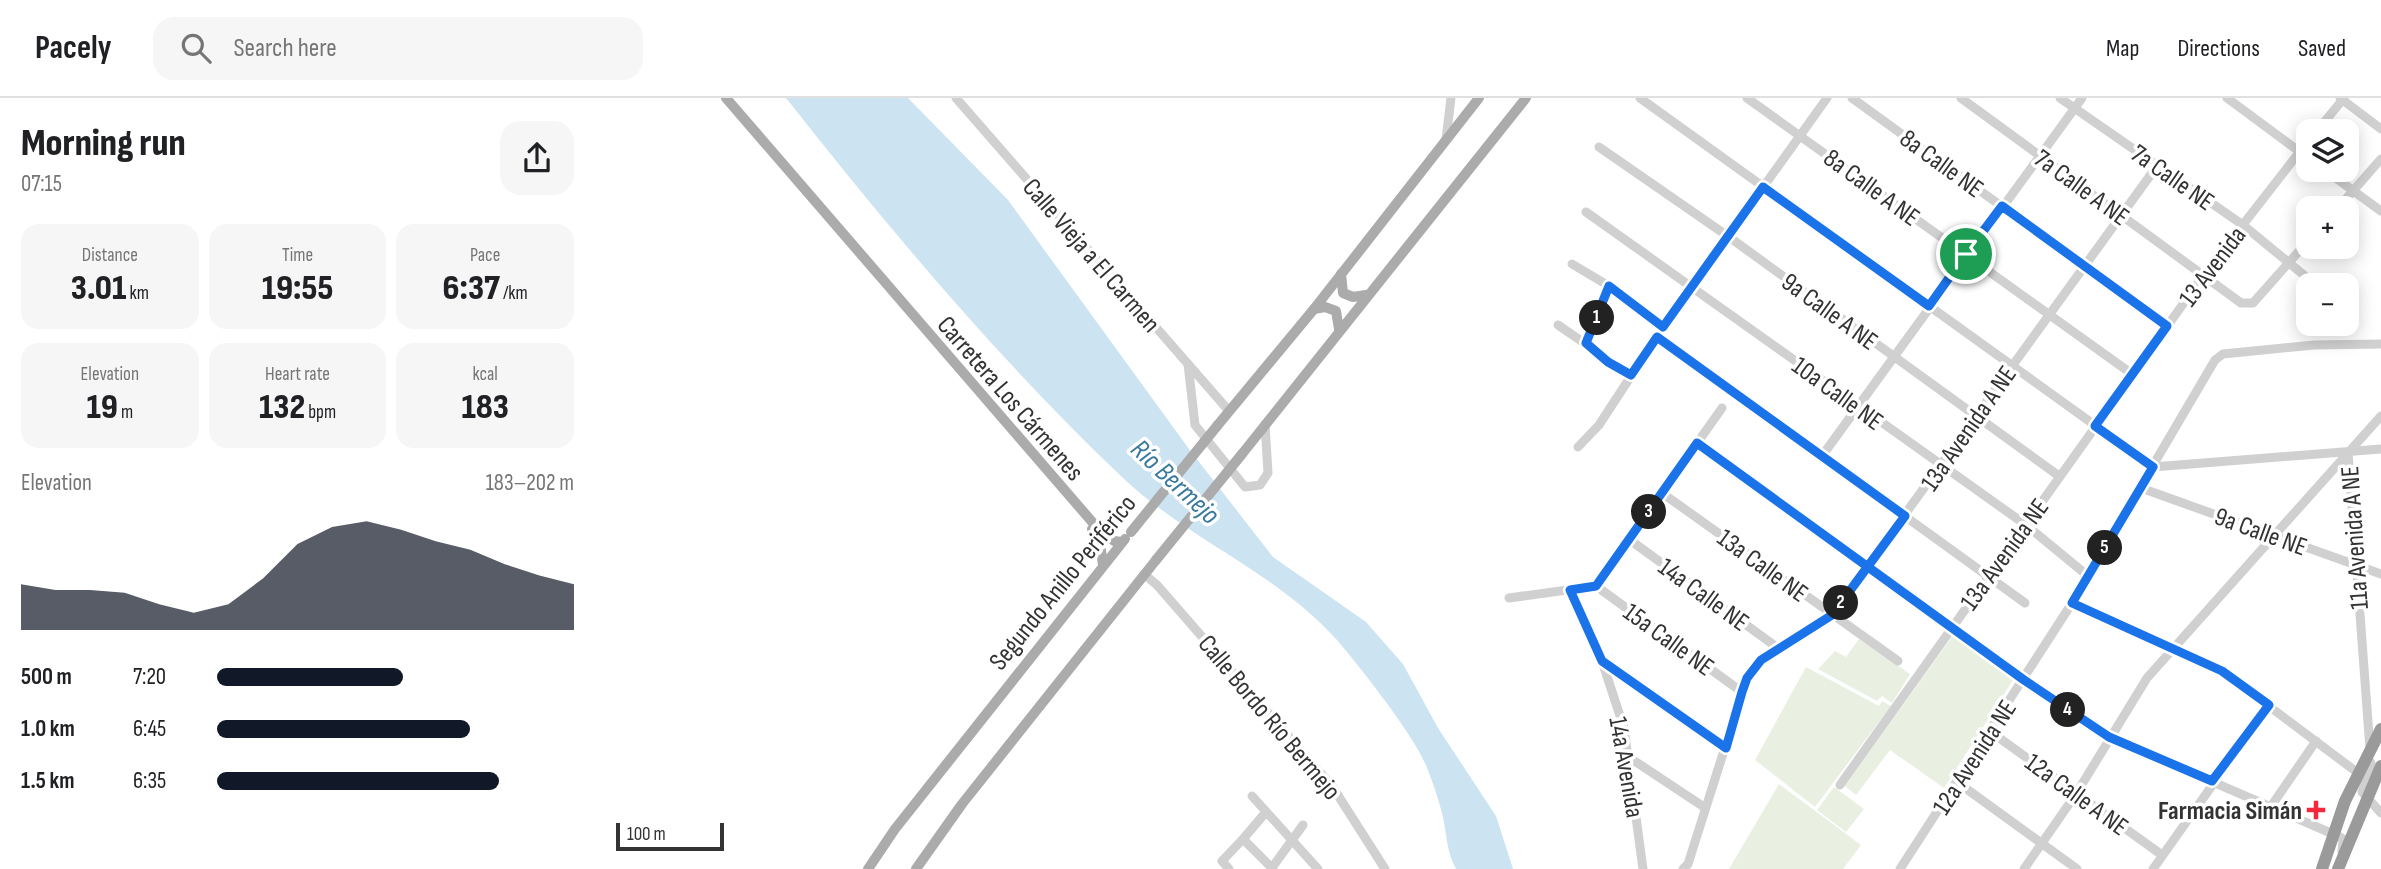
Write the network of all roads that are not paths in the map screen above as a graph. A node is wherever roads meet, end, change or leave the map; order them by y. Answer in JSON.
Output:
{"nodes":[{"id":1,"x":726,"y":98,"type":"edge"},
{"id":2,"x":956,"y":98,"type":"edge"},
{"id":3,"x":1451,"y":98,"type":"edge"},
{"id":4,"x":1479,"y":98,"type":"edge"},
{"id":5,"x":1526,"y":98,"type":"edge"},
{"id":6,"x":1640,"y":98,"type":"edge"},
{"id":7,"x":1747,"y":98,"type":"edge"},
{"id":8,"x":1827,"y":98,"type":"edge"},
{"id":9,"x":1852,"y":98,"type":"edge"},
{"id":10,"x":1961,"y":98,"type":"edge"},
{"id":11,"x":2060,"y":98,"type":"edge"},
{"id":12,"x":2082,"y":98,"type":"edge"},
{"id":13,"x":2227,"y":98,"type":"edge"},
{"id":14,"x":2343,"y":99,"type":"edge"},
{"id":15,"x":2074,"y":108,"type":"junction"},
{"id":16,"x":2327,"y":119,"type":"edge"},
{"id":17,"x":2381,"y":129,"type":"edge"},
{"id":18,"x":1800,"y":136,"type":"junction"},
{"id":19,"x":1446,"y":139,"type":"junction"},
{"id":20,"x":1599,"y":147,"type":"dead end"},
{"id":21,"x":2296,"y":149,"type":"edge"},
{"id":22,"x":2039,"y":155,"type":"junction"},
{"id":23,"x":2381,"y":159,"type":"edge"},
{"id":24,"x":2296,"y":164,"type":"edge"},
{"id":25,"x":2157,"y":166,"type":"junction"},
{"id":26,"x":2342,"y":182,"type":"edge"},
{"id":27,"x":1763,"y":187,"type":"junction"},
{"id":28,"x":2354,"y":191,"type":"junction"},
{"id":29,"x":2349,"y":196,"type":"edge"},
{"id":30,"x":2002,"y":206,"type":"junction"},
{"id":31,"x":2381,"y":211,"type":"edge"},
{"id":32,"x":1586,"y":212,"type":"dead end"},
{"id":33,"x":2120,"y":215,"type":"junction"},
{"id":34,"x":2243,"y":225,"type":"junction"},
{"id":35,"x":1729,"y":237,"type":"junction"},
{"id":36,"x":1966,"y":254,"type":"junction"},
{"id":37,"x":2296,"y":254,"type":"edge"},
{"id":38,"x":2289,"y":262,"type":"junction"},
{"id":39,"x":1571,"y":264,"type":"dead end"},
{"id":40,"x":872,"y":266,"type":"junction"},
{"id":41,"x":2084,"y":266,"type":"junction"},
{"id":42,"x":2302,"y":273,"type":"edge"},
{"id":43,"x":1341,"y":274,"type":"junction"},
{"id":44,"x":2203,"y":276,"type":"junction"},
{"id":45,"x":1609,"y":286,"type":"junction"},
{"id":46,"x":1692,"y":286,"type":"junction"},
{"id":47,"x":1366,"y":295,"type":"junction"},
{"id":48,"x":1929,"y":306,"type":"junction"},
{"id":49,"x":1314,"y":309,"type":"junction"},
{"id":50,"x":2050,"y":314,"type":"junction"},
{"id":51,"x":1558,"y":325,"type":"dead end"},
{"id":52,"x":2167,"y":326,"type":"junction"},
{"id":53,"x":1663,"y":327,"type":"junction"},
{"id":54,"x":1339,"y":329,"type":"junction"},
{"id":55,"x":1657,"y":337,"type":"junction"},
{"id":56,"x":1586,"y":343,"type":"junction"},
{"id":57,"x":2381,"y":344,"type":"edge"},
{"id":58,"x":1893,"y":358,"type":"junction"},
{"id":59,"x":1188,"y":364,"type":"junction"},
{"id":60,"x":2012,"y":366,"type":"junction"},
{"id":61,"x":2133,"y":374,"type":"junction"},
{"id":62,"x":1631,"y":375,"type":"junction"},
{"id":63,"x":1858,"y":407,"type":"junction"},
{"id":64,"x":1722,"y":408,"type":"dead end"},
{"id":65,"x":1229,"y":411,"type":"junction"},
{"id":66,"x":1975,"y":416,"type":"junction"},
{"id":67,"x":2381,"y":416,"type":"edge"},
{"id":68,"x":1265,"y":424,"type":"junction"},
{"id":69,"x":2095,"y":426,"type":"junction"},
{"id":70,"x":1697,"y":443,"type":"junction"},
{"id":71,"x":1578,"y":447,"type":"dead end"},
{"id":72,"x":2381,"y":449,"type":"edge"},
{"id":73,"x":2348,"y":452,"type":"junction"},
{"id":74,"x":1822,"y":456,"type":"junction"},
{"id":75,"x":1941,"y":467,"type":"junction"},
{"id":76,"x":2153,"y":467,"type":"junction"},
{"id":77,"x":2059,"y":477,"type":"junction"},
{"id":78,"x":2141,"y":488,"type":"junction"},
{"id":79,"x":1662,"y":492,"type":"junction"},
{"id":80,"x":1905,"y":516,"type":"junction"},
{"id":81,"x":2026,"y":525,"type":"junction"},
{"id":82,"x":2271,"y":535,"type":"junction"},
{"id":83,"x":1630,"y":540,"type":"junction"},
{"id":84,"x":1122,"y":542,"type":"junction"},
{"id":85,"x":1103,"y":565,"type":"junction"},
{"id":86,"x":1868,"y":565,"type":"junction"},
{"id":87,"x":2355,"y":565,"type":"junction"},
{"id":88,"x":1144,"y":574,"type":"junction"},
{"id":89,"x":2381,"y":574,"type":"edge"},
{"id":90,"x":2088,"y":576,"type":"junction"},
{"id":91,"x":1988,"y":577,"type":"junction"},
{"id":92,"x":1596,"y":586,"type":"junction"},
{"id":93,"x":1570,"y":590,"type":"junction"},
{"id":94,"x":1509,"y":598,"type":"dead end"},
{"id":95,"x":2025,"y":603,"type":"dead end"},
{"id":96,"x":2072,"y":603,"type":"junction"},
{"id":97,"x":1832,"y":615,"type":"junction"},
{"id":98,"x":1951,"y":626,"type":"junction"},
{"id":99,"x":1778,"y":648,"type":"junction"},
{"id":100,"x":2173,"y":648,"type":"junction"},
{"id":101,"x":1602,"y":661,"type":"junction"},
{"id":102,"x":1898,"y":661,"type":"dead end"},
{"id":103,"x":2024,"y":680,"type":"junction"},
{"id":104,"x":1742,"y":692,"type":"junction"},
{"id":105,"x":2269,"y":705,"type":"junction"},
{"id":106,"x":2381,"y":729,"type":"edge"},
{"id":107,"x":1991,"y":732,"type":"junction"},
{"id":108,"x":2109,"y":737,"type":"junction"},
{"id":109,"x":2316,"y":741,"type":"junction"},
{"id":110,"x":1726,"y":748,"type":"junction"},
{"id":111,"x":2368,"y":752,"type":"junction"},
{"id":112,"x":1630,"y":758,"type":"junction"},
{"id":113,"x":2381,"y":766,"type":"edge"},
{"id":114,"x":2358,"y":773,"type":"junction"},
{"id":115,"x":2212,"y":781,"type":"junction"},
{"id":116,"x":1958,"y":782,"type":"junction"},
{"id":117,"x":1840,"y":785,"type":"dead end"},
{"id":118,"x":2076,"y":794,"type":"junction"},
{"id":119,"x":1252,"y":796,"type":"dead end"},
{"id":120,"x":2366,"y":799,"type":"junction"},
{"id":121,"x":2272,"y":805,"type":"junction"},
{"id":122,"x":1705,"y":807,"type":"junction"},
{"id":123,"x":1265,"y":812,"type":"junction"},
{"id":124,"x":2381,"y":813,"type":"edge"},
{"id":125,"x":1303,"y":825,"type":"dead end"},
{"id":126,"x":2333,"y":834,"type":"junction"},
{"id":127,"x":1243,"y":839,"type":"junction"},
{"id":128,"x":1293,"y":840,"type":"junction"},
{"id":129,"x":2042,"y":843,"type":"junction"},
{"id":130,"x":2162,"y":855,"type":"junction"},
{"id":131,"x":2340,"y":866,"type":"edge"},
{"id":132,"x":1685,"y":867,"type":"edge"},
{"id":133,"x":869,"y":869,"type":"edge"},
{"id":134,"x":916,"y":869,"type":"edge"},
{"id":135,"x":1229,"y":869,"type":"edge"},
{"id":136,"x":1272,"y":869,"type":"edge"},
{"id":137,"x":1318,"y":869,"type":"edge"},
{"id":138,"x":1385,"y":869,"type":"edge"},
{"id":139,"x":1643,"y":869,"type":"edge"},
{"id":140,"x":1900,"y":869,"type":"edge"},
{"id":141,"x":2024,"y":869,"type":"edge"},
{"id":142,"x":2077,"y":869,"type":"edge"},
{"id":143,"x":2153,"y":869,"type":"edge"},
{"id":144,"x":2322,"y":869,"type":"edge"}],
"edges":[{"from":1,"to":40,"type":"main road","name":"Carretera Los Cármenes"},
{"from":2,"to":59,"type":"street","name":"Calle Vieja a El Carmen"},
{"from":3,"to":19,"type":"street"},
{"from":4,"to":19,"type":"main road","name":"Segundo Anillo Periférico"},
{"from":5,"to":47,"type":"main road"},
{"from":6,"to":27,"type":"street"},
{"from":7,"to":18,"type":"street","name":"8a Calle A NE"},
{"from":8,"to":18,"type":"street"},
{"from":9,"to":30,"type":"street","name":"8a Calle NE"},
{"from":10,"to":22,"type":"street","name":"7a Calle A NE"},
{"from":11,"to":15,"type":"street","name":"7a Calle NE"},
{"from":12,"to":15,"type":"street"},
{"from":13,"to":21,"type":"street"},
{"from":14,"to":16,"type":"street"},
{"from":14,"to":17,"type":"street"},
{"from":15,"to":22,"type":"street"},
{"from":15,"to":25,"type":"street","name":"7a Calle NE"},
{"from":18,"to":27,"type":"street"},
{"from":18,"to":36,"type":"street","name":"8a Calle A NE"},
{"from":19,"to":43,"type":"main road","name":"Segundo Anillo Periférico"},
{"from":20,"to":35,"type":"street","name":"9a Calle A NE"},
{"from":22,"to":30,"type":"street"},
{"from":22,"to":33,"type":"street","name":"7a Calle A NE"},
{"from":23,"to":28,"type":"street"},
{"from":24,"to":34,"type":"street","name":"13 Avenida"},
{"from":25,"to":33,"type":"street","name":"13a Avenida A NE"},
{"from":25,"to":34,"type":"street","name":"7a Calle NE"},
{"from":26,"to":28,"type":"street"},
{"from":27,"to":35,"type":"street"},
{"from":27,"to":48,"type":"street"},
{"from":28,"to":29,"type":"street"},
{"from":28,"to":31,"type":"street"},
{"from":30,"to":36,"type":"street"},
{"from":30,"to":41,"type":"street","name":"8a Calle NE"},
{"from":32,"to":46,"type":"street","name":"10a Calle NE"},
{"from":33,"to":41,"type":"street","name":"13a Avenida A NE"},
{"from":33,"to":44,"type":"street","name":"7a Calle A NE"},
{"from":34,"to":38,"type":"street","name":"7a Calle NE"},
{"from":34,"to":44,"type":"street","name":"13 Avenida"},
{"from":35,"to":46,"type":"street"},
{"from":35,"to":58,"type":"street","name":"9a Calle A NE"},
{"from":36,"to":48,"type":"street"},
{"from":36,"to":50,"type":"street","name":"8a Calle A NE"},
{"from":37,"to":38,"type":"street"},
{"from":38,"to":42,"type":"street","name":"7a Calle NE"},
{"from":38,"to":44,"type":"street","name":"7a Calle A NE"},
{"from":39,"to":45,"type":"street"},
{"from":40,"to":84,"type":"main road","name":"Carretera Los Cármenes"},
{"from":40,"to":85,"type":"main road","name":"Carretera Los Cármenes"},
{"from":41,"to":50,"type":"street","name":"13a Avenida A NE"},
{"from":41,"to":52,"type":"street","name":"8a Calle NE"},
{"from":43,"to":47,"type":"main road"},
{"from":43,"to":49,"type":"main road","name":"Segundo Anillo Periférico"},
{"from":44,"to":52,"type":"street","name":"13 Avenida"},
{"from":45,"to":53,"type":"street"},
{"from":45,"to":56,"type":"street"},
{"from":46,"to":53,"type":"street"},
{"from":46,"to":63,"type":"street","name":"10a Calle NE"},
{"from":47,"to":54,"type":"main road"},
{"from":48,"to":58,"type":"street"},
{"from":48,"to":60,"type":"street"},
{"from":49,"to":54,"type":"main road"},
{"from":49,"to":65,"type":"main road","name":"Segundo Anillo Periférico"},
{"from":50,"to":60,"type":"street","name":"13a Avenida A NE"},
{"from":50,"to":61,"type":"street","name":"8a Calle A NE"},
{"from":51,"to":56,"type":"street"},
{"from":52,"to":61,"type":"street","name":"13 Avenida"},
{"from":53,"to":55,"type":"street"},
{"from":54,"to":68,"type":"main road"},
{"from":55,"to":62,"type":"street"},
{"from":55,"to":74,"type":"street"},
{"from":56,"to":62,"type":"street"},
{"from":57,"to":76,"type":"street","name":"12a Avenida NE"},
{"from":58,"to":63,"type":"street"},
{"from":58,"to":66,"type":"street","name":"9a Calle A NE"},
{"from":59,"to":65,"type":"street","name":"Calle Vieja a El Carmen"},
{"from":59,"to":68,"type":"street"},
{"from":60,"to":66,"type":"street","name":"13a Avenida A NE"},
{"from":60,"to":69,"type":"street"},
{"from":61,"to":69,"type":"street","name":"13 Avenida"},
{"from":62,"to":71,"type":"street"},
{"from":63,"to":74,"type":"street"},
{"from":63,"to":75,"type":"street","name":"10a Calle NE"},
{"from":64,"to":70,"type":"street"},
{"from":65,"to":84,"type":"main road","name":"Segundo Anillo Periférico","bridge":true},
{"from":66,"to":75,"type":"street","name":"13a Avenida A NE"},
{"from":66,"to":77,"type":"street","name":"9a Calle A NE"},
{"from":67,"to":73,"type":"street"},
{"from":68,"to":88,"type":"main road","bridge":true},
{"from":69,"to":76,"type":"street"},
{"from":69,"to":77,"type":"street","name":"13a Avenida NE"},
{"from":70,"to":79,"type":"street"},
{"from":70,"to":86,"type":"street"},
{"from":72,"to":73,"type":"street"},
{"from":73,"to":76,"type":"street"},
{"from":73,"to":82,"type":"street"},
{"from":73,"to":87,"type":"street","name":"11a Avenida A NE"},
{"from":74,"to":80,"type":"street"},
{"from":75,"to":80,"type":"street","name":"13a Avenida A NE"},
{"from":75,"to":81,"type":"street","name":"10a Calle NE"},
{"from":76,"to":78,"type":"street","name":"12a Avenida NE"},
{"from":77,"to":81,"type":"street","name":"13a Avenida NE"},
{"from":78,"to":82,"type":"street","name":"9a Calle NE"},
{"from":78,"to":90,"type":"street","name":"12a Avenida NE"},
{"from":79,"to":83,"type":"street"},
{"from":79,"to":97,"type":"street","name":"13a Calle NE"},
{"from":80,"to":86,"type":"street","name":"13a Avenida A NE"},
{"from":80,"to":91,"type":"street"},
{"from":81,"to":90,"type":"street","name":"10a Calle NE"},
{"from":81,"to":91,"type":"street","name":"13a Avenida NE"},
{"from":82,"to":87,"type":"street","name":"9a Calle NE"},
{"from":82,"to":100,"type":"street"},
{"from":83,"to":92,"type":"street"},
{"from":83,"to":99,"type":"street","name":"14a Calle NE"},
{"from":84,"to":85,"type":"main road","name":"Segundo Anillo Periférico"},
{"from":85,"to":133,"type":"main road","name":"Segundo Anillo Periférico"},
{"from":86,"to":97,"type":"street","name":"13a Avenida A NE"},
{"from":86,"to":98,"type":"street"},
{"from":87,"to":89,"type":"street","name":"9a Calle NE"},
{"from":87,"to":111,"type":"street","name":"11a Avenida A NE"},
{"from":88,"to":134,"type":"main road"},
{"from":88,"to":138,"type":"street","name":"Calle Bordo Río Bermejo"},
{"from":90,"to":96,"type":"street","name":"12a Avenida NE"},
{"from":91,"to":95,"type":"street"},
{"from":91,"to":98,"type":"street","name":"13a Avenida NE"},
{"from":92,"to":93,"type":"street"},
{"from":92,"to":104,"type":"street","name":"15a Calle NE"},
{"from":93,"to":94,"type":"street"},
{"from":93,"to":101,"type":"street","name":"14a Avenida"},
{"from":96,"to":100,"type":"street"},
{"from":96,"to":103,"type":"street","name":"12a Avenida NE"},
{"from":97,"to":99,"type":"street","name":"13a Avenida A NE"},
{"from":97,"to":102,"type":"street","name":"13a Calle NE"},
{"from":98,"to":103,"type":"street"},
{"from":98,"to":117,"type":"street","name":"13a Avenida NE"},
{"from":99,"to":104,"type":"street","name":"13a Avenida A NE"},
{"from":100,"to":105,"type":"street"},
{"from":100,"to":108,"type":"street"},
{"from":101,"to":110,"type":"street"},
{"from":101,"to":112,"type":"street","name":"14a Avenida"},
{"from":103,"to":107,"type":"street","name":"12a Avenida NE"},
{"from":103,"to":108,"type":"street"},
{"from":104,"to":110,"type":"street","name":"13a Avenida A NE"},
{"from":105,"to":109,"type":"street"},
{"from":105,"to":115,"type":"street"},
{"from":106,"to":111,"type":"highway"},
{"from":107,"to":116,"type":"street","name":"12a Avenida NE"},
{"from":107,"to":118,"type":"street","name":"12a Calle A NE"},
{"from":108,"to":115,"type":"street"},
{"from":108,"to":118,"type":"street"},
{"from":109,"to":114,"type":"street"},
{"from":109,"to":121,"type":"street"},
{"from":110,"to":122,"type":"street","name":"13a Avenida A NE"},
{"from":111,"to":114,"type":"highway"},
{"from":111,"to":120,"type":"street","name":"11a Avenida A NE"},
{"from":112,"to":122,"type":"street"},
{"from":112,"to":139,"type":"street","name":"14a Avenida"},
{"from":113,"to":120,"type":"highway"},
{"from":114,"to":126,"type":"highway"},
{"from":115,"to":121,"type":"street"},
{"from":115,"to":130,"type":"street"},
{"from":116,"to":129,"type":"street"},
{"from":116,"to":140,"type":"street","name":"12a Avenida NE"},
{"from":118,"to":129,"type":"street"},
{"from":118,"to":130,"type":"street","name":"12a Calle A NE"},
{"from":119,"to":123,"type":"street"},
{"from":120,"to":124,"type":"street"},
{"from":120,"to":131,"type":"highway"},
{"from":121,"to":126,"type":"street"},
{"from":122,"to":132,"type":"street","name":"13a Avenida A NE"},
{"from":123,"to":127,"type":"street"},
{"from":123,"to":128,"type":"street"},
{"from":125,"to":128,"type":"street"},
{"from":126,"to":131,"type":"street"},
{"from":126,"to":144,"type":"highway"},
{"from":127,"to":135,"type":"street"},
{"from":127,"to":136,"type":"street"},
{"from":128,"to":136,"type":"street"},
{"from":128,"to":137,"type":"street"},
{"from":129,"to":141,"type":"street"},
{"from":129,"to":142,"type":"street"},
{"from":130,"to":143,"type":"street"}]}
